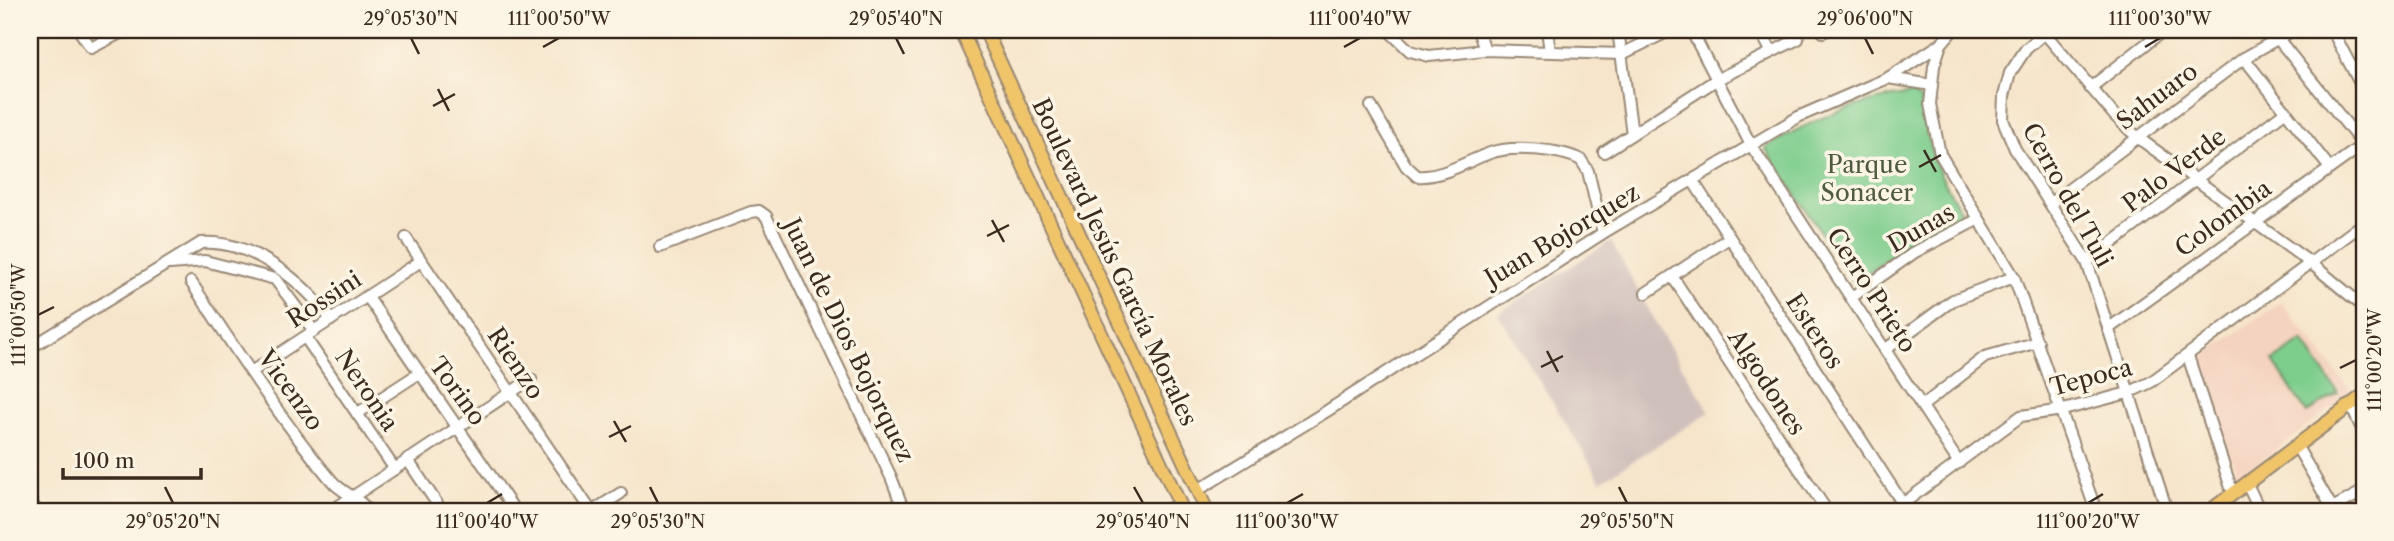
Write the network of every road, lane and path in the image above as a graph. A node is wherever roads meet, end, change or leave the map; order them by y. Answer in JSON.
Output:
{"nodes":[{"id":1,"x":79,"y":30,"type":"edge"},
{"id":2,"x":126,"y":30,"type":"edge"},
{"id":3,"x":961,"y":30,"type":"edge"},
{"id":4,"x":985,"y":30,"type":"edge"},
{"id":5,"x":1388,"y":30,"type":"edge"},
{"id":6,"x":1478,"y":30,"type":"edge"},
{"id":7,"x":1547,"y":30,"type":"edge"},
{"id":8,"x":1618,"y":30,"type":"edge"},
{"id":9,"x":1671,"y":30,"type":"edge"},
{"id":10,"x":1691,"y":30,"type":"edge"},
{"id":11,"x":1760,"y":30,"type":"edge"},
{"id":12,"x":1953,"y":30,"type":"edge"},
{"id":13,"x":2164,"y":30,"type":"edge"},
{"id":14,"x":2293,"y":30,"type":"edge"},
{"id":15,"x":2332,"y":30,"type":"edge"},
{"id":16,"x":2045,"y":31,"type":"edge"},
{"id":17,"x":2274,"y":33,"type":"edge"},
{"id":18,"x":1798,"y":38,"type":"dead end"},
{"id":19,"x":1941,"y":44,"type":"junction"},
{"id":20,"x":1485,"y":50,"type":"junction"},
{"id":21,"x":1550,"y":51,"type":"junction"},
{"id":22,"x":1771,"y":51,"type":"junction"},
{"id":23,"x":1622,"y":54,"type":"junction"},
{"id":24,"x":2244,"y":58,"type":"junction"},
{"id":25,"x":1888,"y":78,"type":"junction"},
{"id":26,"x":1716,"y":80,"type":"junction"},
{"id":27,"x":1932,"y":85,"type":"junction"},
{"id":28,"x":2090,"y":88,"type":"junction"},
{"id":29,"x":2364,"y":91,"type":"edge"},
{"id":30,"x":1371,"y":106,"type":"dead end"},
{"id":31,"x":2286,"y":111,"type":"junction"},
{"id":32,"x":1632,"y":134,"type":"junction"},
{"id":33,"x":2137,"y":136,"type":"junction"},
{"id":34,"x":1751,"y":145,"type":"junction"},
{"id":35,"x":2364,"y":145,"type":"edge"},
{"id":36,"x":1604,"y":152,"type":"dead end"},
{"id":37,"x":2329,"y":167,"type":"junction"},
{"id":38,"x":2197,"y":180,"type":"junction"},
{"id":39,"x":1693,"y":181,"type":"junction"},
{"id":40,"x":2052,"y":202,"type":"junction"},
{"id":41,"x":1977,"y":220,"type":"junction"},
{"id":42,"x":2253,"y":222,"type":"junction"},
{"id":43,"x":2364,"y":223,"type":"edge"},
{"id":44,"x":1603,"y":233,"type":"junction"},
{"id":45,"x":406,"y":238,"type":"dead end"},
{"id":46,"x":1729,"y":239,"type":"junction"},
{"id":47,"x":660,"y":247,"type":"dead end"},
{"id":48,"x":421,"y":261,"type":"junction"},
{"id":49,"x":2087,"y":262,"type":"junction"},
{"id":50,"x":170,"y":264,"type":"junction"},
{"id":51,"x":2312,"y":264,"type":"junction"},
{"id":52,"x":281,"y":268,"type":"junction"},
{"id":53,"x":1672,"y":276,"type":"junction"},
{"id":54,"x":2014,"y":277,"type":"junction"},
{"id":55,"x":275,"y":279,"type":"junction"},
{"id":56,"x":191,"y":282,"type":"dead end"},
{"id":57,"x":1646,"y":293,"type":"dead end"},
{"id":58,"x":367,"y":296,"type":"junction"},
{"id":59,"x":1852,"y":297,"type":"junction"},
{"id":60,"x":2364,"y":307,"type":"edge"},
{"id":61,"x":331,"y":320,"type":"junction"},
{"id":62,"x":2108,"y":329,"type":"junction"},
{"id":63,"x":309,"y":334,"type":"junction"},
{"id":64,"x":2038,"y":342,"type":"junction"},
{"id":65,"x":30,"y":348,"type":"edge"},
{"id":66,"x":1886,"y":349,"type":"junction"},
{"id":67,"x":2188,"y":356,"type":"junction"},
{"id":68,"x":251,"y":372,"type":"junction"},
{"id":69,"x":418,"y":374,"type":"junction"},
{"id":70,"x":531,"y":379,"type":"dead end"},
{"id":71,"x":510,"y":392,"type":"junction"},
{"id":72,"x":2128,"y":393,"type":"junction"},
{"id":73,"x":2364,"y":396,"type":"edge"},
{"id":74,"x":1922,"y":406,"type":"junction"},
{"id":75,"x":2351,"y":406,"type":"junction"},
{"id":76,"x":2063,"y":410,"type":"junction"},
{"id":77,"x":358,"y":413,"type":"junction"},
{"id":78,"x":457,"y":426,"type":"junction"},
{"id":79,"x":2364,"y":433,"type":"edge"},
{"id":80,"x":2297,"y":447,"type":"junction"},
{"id":81,"x":407,"y":459,"type":"junction"},
{"id":82,"x":1959,"y":463,"type":"junction"},
{"id":83,"x":394,"y":468,"type":"junction"},
{"id":84,"x":2247,"y":484,"type":"junction"},
{"id":85,"x":1198,"y":490,"type":"junction"},
{"id":86,"x":2364,"y":491,"type":"edge"},
{"id":87,"x":621,"y":493,"type":"dead end"},
{"id":88,"x":2233,"y":494,"type":"junction"},
{"id":89,"x":353,"y":496,"type":"junction"},
{"id":90,"x":30,"y":501,"type":"edge"},
{"id":91,"x":1903,"y":504,"type":"junction"},
{"id":92,"x":1181,"y":508,"type":"edge"},
{"id":93,"x":2331,"y":510,"type":"edge"},
{"id":94,"x":36,"y":511,"type":"edge"},
{"id":95,"x":331,"y":511,"type":"edge"},
{"id":96,"x":368,"y":511,"type":"edge"},
{"id":97,"x":442,"y":511,"type":"edge"},
{"id":98,"x":516,"y":511,"type":"edge"},
{"id":99,"x":592,"y":511,"type":"edge"},
{"id":100,"x":904,"y":511,"type":"edge"},
{"id":101,"x":1163,"y":511,"type":"edge"},
{"id":102,"x":1207,"y":511,"type":"edge"},
{"id":103,"x":1827,"y":511,"type":"edge"},
{"id":104,"x":1893,"y":511,"type":"edge"},
{"id":105,"x":2096,"y":511,"type":"edge"},
{"id":106,"x":2167,"y":511,"type":"edge"},
{"id":107,"x":2210,"y":511,"type":"edge"},
{"id":108,"x":2260,"y":511,"type":"edge"}],
"edges":[{"from":1,"to":2,"type":"street"},
{"from":3,"to":92,"type":"main road","name":"Boulevard Jesús García Morales"},
{"from":4,"to":85,"type":"main road","name":"Boulevard Jesús García Morales"},
{"from":5,"to":20,"type":"street"},
{"from":6,"to":20,"type":"street"},
{"from":7,"to":21,"type":"street"},
{"from":8,"to":23,"type":"street"},
{"from":9,"to":23,"type":"street"},
{"from":10,"to":26,"type":"street","name":"Cerro Prieto"},
{"from":11,"to":22,"type":"street"},
{"from":12,"to":19,"type":"street","name":"Juan Bojorquez"},
{"from":13,"to":28,"type":"street"},
{"from":14,"to":17,"type":"street","name":"Sahuaro"},
{"from":15,"to":29,"type":"street"},
{"from":16,"to":28,"type":"street"},
{"from":16,"to":40,"type":"street","name":"Cerro del Tuli"},
{"from":17,"to":24,"type":"street","name":"Sahuaro"},
{"from":17,"to":35,"type":"street"},
{"from":18,"to":22,"type":"street"},
{"from":19,"to":25,"type":"street","name":"Juan Bojorquez"},
{"from":19,"to":27,"type":"street"},
{"from":20,"to":21,"type":"street"},
{"from":21,"to":23,"type":"street"},
{"from":22,"to":26,"type":"street"},
{"from":23,"to":32,"type":"street"},
{"from":24,"to":31,"type":"street"},
{"from":24,"to":33,"type":"street","name":"Sahuaro"},
{"from":25,"to":27,"type":"street"},
{"from":25,"to":34,"type":"street","name":"Juan Bojorquez"},
{"from":26,"to":32,"type":"street"},
{"from":26,"to":34,"type":"street","name":"Cerro Prieto"},
{"from":27,"to":41,"type":"street"},
{"from":28,"to":33,"type":"street"},
{"from":30,"to":44,"type":"street"},
{"from":31,"to":37,"type":"street"},
{"from":31,"to":38,"type":"street","name":"Palo Verde"},
{"from":32,"to":36,"type":"street"},
{"from":33,"to":38,"type":"street"},
{"from":33,"to":40,"type":"street","name":"Sahuaro"},
{"from":34,"to":39,"type":"street","name":"Juan Bojorquez"},
{"from":34,"to":59,"type":"street","name":"Cerro Prieto"},
{"from":35,"to":37,"type":"street","name":"Colombia"},
{"from":37,"to":42,"type":"street","name":"Colombia"},
{"from":38,"to":42,"type":"street"},
{"from":38,"to":49,"type":"street","name":"Palo Verde"},
{"from":39,"to":44,"type":"street","name":"Juan Bojorquez"},
{"from":39,"to":46,"type":"street","name":"Esteros"},
{"from":40,"to":49,"type":"street","name":"Cerro del Tuli"},
{"from":41,"to":54,"type":"street"},
{"from":41,"to":59,"type":"street","name":"Dunas"},
{"from":42,"to":51,"type":"street"},
{"from":42,"to":62,"type":"street","name":"Colombia"},
{"from":43,"to":51,"type":"street","name":"Tepoca"},
{"from":44,"to":85,"type":"street","name":"Juan Bojorquez"},
{"from":45,"to":48,"type":"street","name":"Rienzo"},
{"from":46,"to":53,"type":"street"},
{"from":46,"to":91,"type":"street","name":"Esteros"},
{"from":47,"to":100,"type":"street","name":"Juan de Dios Bojorquez"},
{"from":48,"to":58,"type":"street","name":"Rossini"},
{"from":48,"to":71,"type":"street","name":"Rienzo"},
{"from":49,"to":62,"type":"street","name":"Cerro del Tuli"},
{"from":50,"to":52,"type":"street"},
{"from":50,"to":55,"type":"street"},
{"from":50,"to":65,"type":"street"},
{"from":51,"to":60,"type":"street"},
{"from":51,"to":67,"type":"street","name":"Tepoca"},
{"from":52,"to":55,"type":"street"},
{"from":52,"to":61,"type":"street"},
{"from":53,"to":57,"type":"street"},
{"from":53,"to":103,"type":"street","name":"Algodones"},
{"from":54,"to":64,"type":"street"},
{"from":54,"to":66,"type":"street"},
{"from":55,"to":63,"type":"street","name":"Neronia"},
{"from":56,"to":68,"type":"street","name":"Vicenzo"},
{"from":58,"to":61,"type":"street","name":"Rossini"},
{"from":58,"to":69,"type":"street","name":"Torino"},
{"from":59,"to":66,"type":"street","name":"Cerro Prieto"},
{"from":61,"to":63,"type":"street","name":"Rossini"},
{"from":62,"to":72,"type":"street","name":"Cerro del Tuli"},
{"from":63,"to":68,"type":"street","name":"Rossini"},
{"from":63,"to":77,"type":"street","name":"Neronia"},
{"from":64,"to":74,"type":"street"},
{"from":64,"to":76,"type":"street"},
{"from":66,"to":74,"type":"street","name":"Cerro Prieto"},
{"from":67,"to":72,"type":"street","name":"Tepoca"},
{"from":67,"to":88,"type":"street"},
{"from":68,"to":89,"type":"street","name":"Vicenzo"},
{"from":69,"to":77,"type":"street"},
{"from":69,"to":78,"type":"street","name":"Torino"},
{"from":70,"to":71,"type":"street"},
{"from":71,"to":78,"type":"street"},
{"from":71,"to":99,"type":"street","name":"Rienzo"},
{"from":72,"to":76,"type":"street","name":"Tepoca"},
{"from":72,"to":106,"type":"street","name":"Cerro del Tuli"},
{"from":73,"to":75,"type":"main road"},
{"from":74,"to":82,"type":"street","name":"Cerro Prieto"},
{"from":75,"to":79,"type":"street"},
{"from":75,"to":80,"type":"main road"},
{"from":76,"to":82,"type":"street","name":"Tepoca"},
{"from":76,"to":105,"type":"street"},
{"from":77,"to":83,"type":"street","name":"Neronia"},
{"from":78,"to":81,"type":"street"},
{"from":78,"to":98,"type":"street","name":"Torino"},
{"from":80,"to":84,"type":"main road"},
{"from":80,"to":93,"type":"street"},
{"from":81,"to":83,"type":"street"},
{"from":81,"to":97,"type":"street","name":"Neronia"},
{"from":82,"to":91,"type":"street","name":"Tepoca"},
{"from":83,"to":89,"type":"street"},
{"from":84,"to":88,"type":"main road"},
{"from":84,"to":108,"type":"street"},
{"from":85,"to":102,"type":"main road","name":"Boulevard Jesús García Morales"},
{"from":86,"to":93,"type":"street"},
{"from":87,"to":99,"type":"street"},
{"from":88,"to":107,"type":"main road"},
{"from":89,"to":95,"type":"street"},
{"from":89,"to":96,"type":"street","name":"Vicenzo"},
{"from":90,"to":94,"type":"main road"},
{"from":91,"to":104,"type":"street","name":"Tepoca"},
{"from":92,"to":101,"type":"street"}]}
